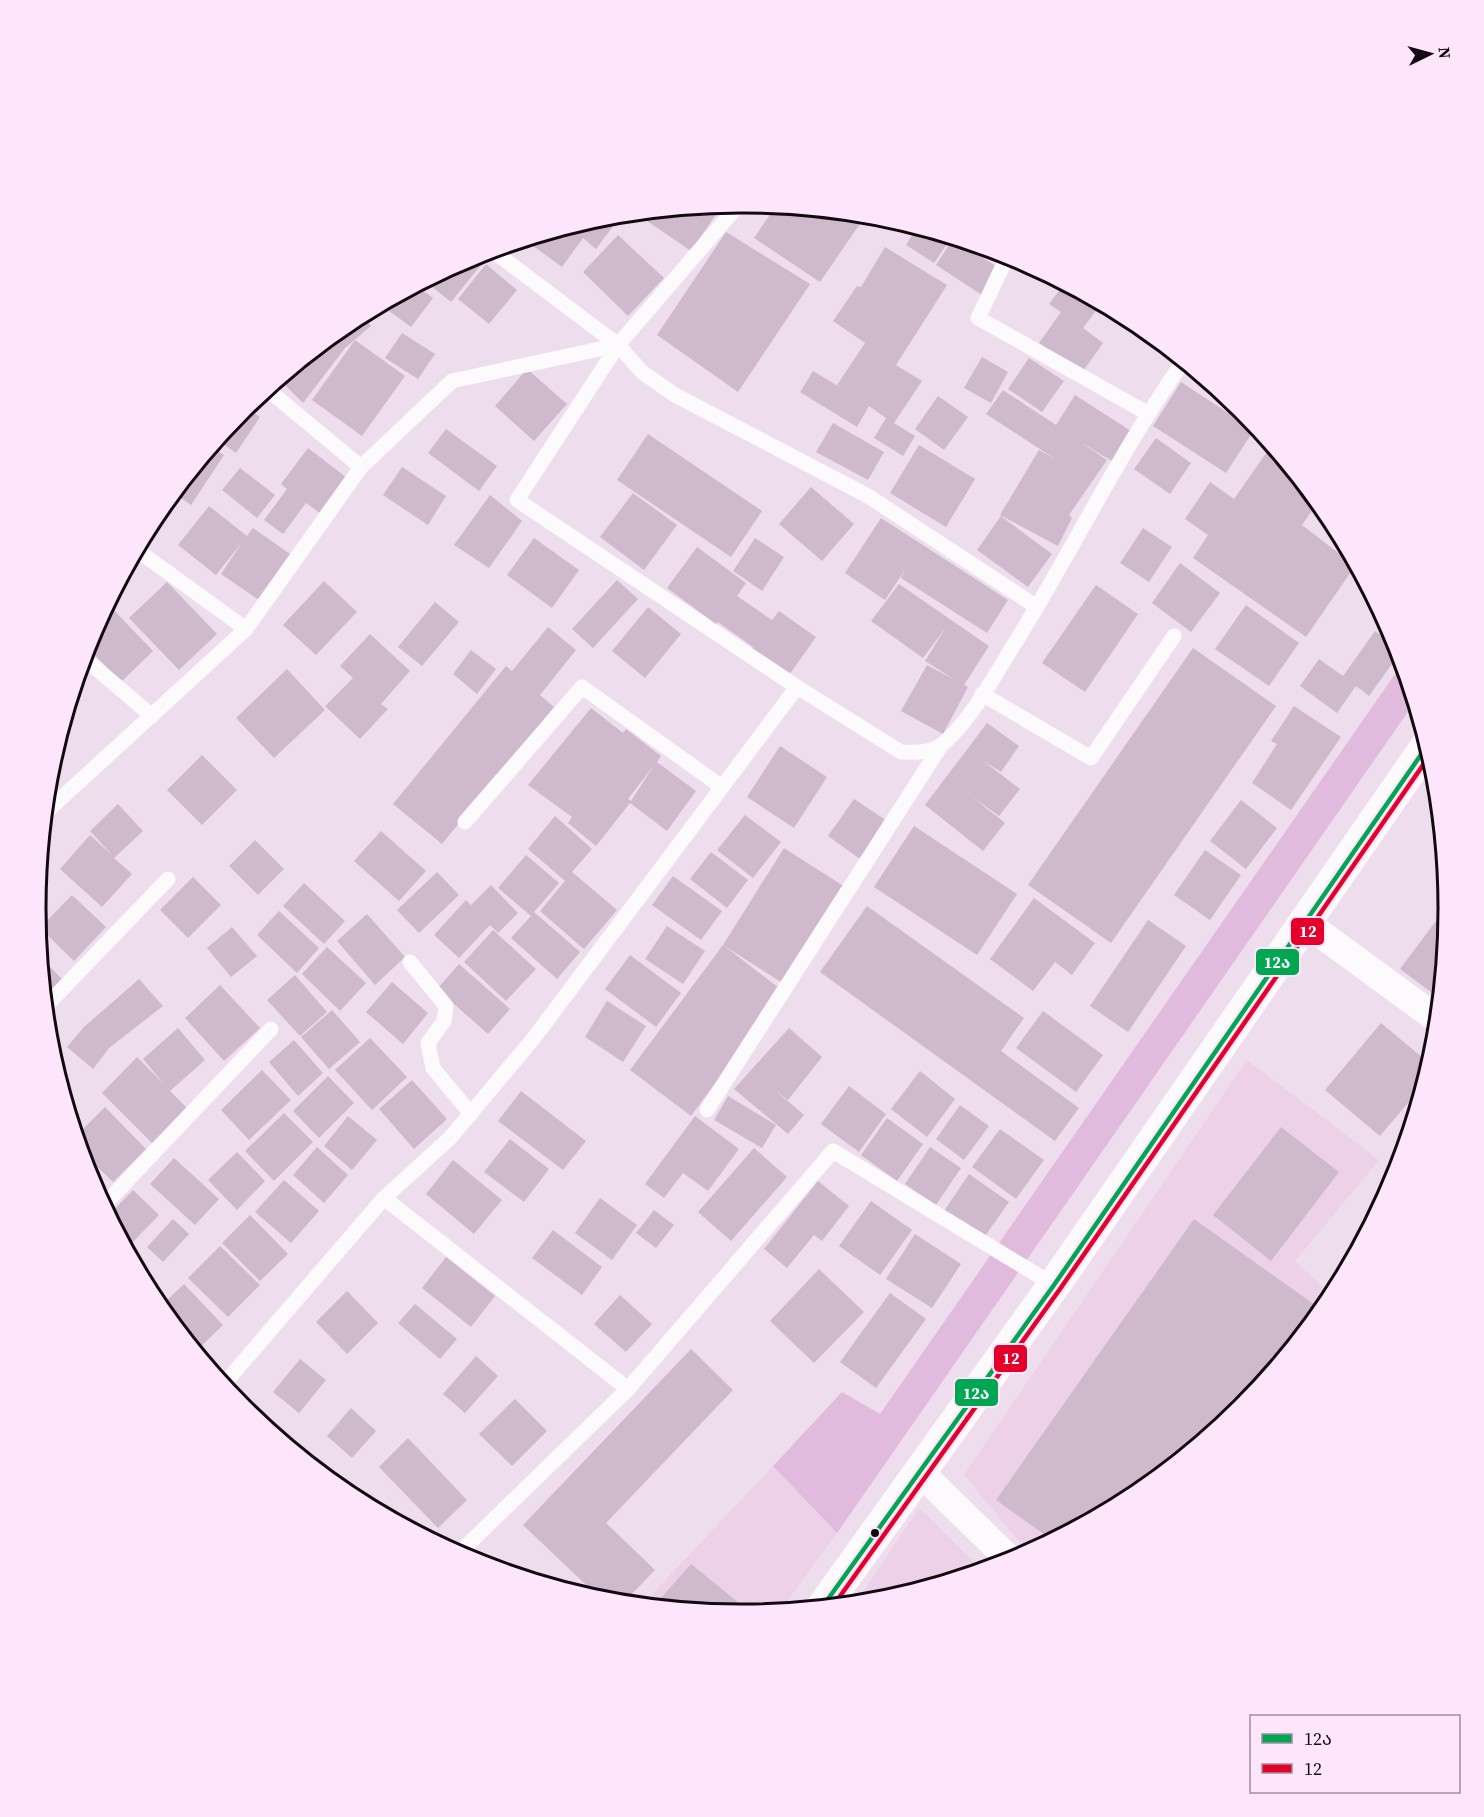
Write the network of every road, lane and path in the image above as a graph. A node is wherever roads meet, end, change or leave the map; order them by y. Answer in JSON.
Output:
{"nodes":[{"id":1,"x":731,"y":213,"type":"edge"},
{"id":2,"x":501,"y":257,"type":"edge"},
{"id":3,"x":1004,"y":264,"type":"edge"},
{"id":4,"x":618,"y":345,"type":"junction"},
{"id":5,"x":1179,"y":368,"type":"edge"},
{"id":6,"x":274,"y":395,"type":"edge"},
{"id":7,"x":1147,"y":413,"type":"junction"},
{"id":8,"x":361,"y":467,"type":"junction"},
{"id":9,"x":144,"y":555,"type":"edge"},
{"id":10,"x":1037,"y":607,"type":"junction"},
{"id":11,"x":246,"y":629,"type":"junction"},
{"id":12,"x":1174,"y":636,"type":"dead end"},
{"id":13,"x":91,"y":664,"type":"edge"},
{"id":14,"x":797,"y":687,"type":"junction"},
{"id":15,"x":982,"y":694,"type":"junction"},
{"id":16,"x":152,"y":716,"type":"junction"},
{"id":17,"x":942,"y":744,"type":"junction"},
{"id":18,"x":1420,"y":756,"type":"edge"},
{"id":19,"x":722,"y":788,"type":"junction"},
{"id":20,"x":54,"y":804,"type":"edge"},
{"id":21,"x":465,"y":822,"type":"dead end"},
{"id":22,"x":168,"y":879,"type":"dead end"},
{"id":23,"x":1306,"y":923,"type":"junction"},
{"id":24,"x":410,"y":962,"type":"dead end"},
{"id":25,"x":52,"y":1000,"type":"edge"},
{"id":26,"x":1429,"y":1013,"type":"edge"},
{"id":27,"x":271,"y":1029,"type":"dead end"},
{"id":28,"x":707,"y":1110,"type":"dead end"},
{"id":29,"x":471,"y":1114,"type":"junction"},
{"id":30,"x":384,"y":1198,"type":"junction"},
{"id":31,"x":110,"y":1199,"type":"edge"},
{"id":32,"x":1054,"y":1285,"type":"junction"},
{"id":33,"x":229,"y":1378,"type":"edge"},
{"id":34,"x":628,"y":1389,"type":"junction"},
{"id":35,"x":921,"y":1473,"type":"junction"},
{"id":36,"x":466,"y":1546,"type":"edge"},
{"id":37,"x":1003,"y":1553,"type":"edge"},
{"id":38,"x":829,"y":1598,"type":"edge"}],
"edges":[{"from":1,"to":4,"type":"lane"},
{"from":2,"to":4,"type":"lane"},
{"from":3,"to":7,"type":"lane"},
{"from":4,"to":8,"type":"lane"},
{"from":4,"to":10,"type":"lane"},
{"from":4,"to":14,"type":"lane"},
{"from":5,"to":7,"type":"lane"},
{"from":6,"to":8,"type":"lane"},
{"from":7,"to":10,"type":"lane"},
{"from":8,"to":11,"type":"lane"},
{"from":9,"to":11,"type":"lane"},
{"from":10,"to":15,"type":"lane"},
{"from":11,"to":16,"type":"lane"},
{"from":12,"to":15,"type":"lane"},
{"from":13,"to":16,"type":"lane"},
{"from":14,"to":17,"type":"lane"},
{"from":14,"to":19,"type":"lane"},
{"from":15,"to":17,"type":"lane"},
{"from":16,"to":20,"type":"lane"},
{"from":17,"to":28,"type":"lane"},
{"from":18,"to":23,"type":"highway"},
{"from":19,"to":21,"type":"lane"},
{"from":19,"to":29,"type":"lane"},
{"from":22,"to":25,"type":"lane"},
{"from":23,"to":26,"type":"street"},
{"from":23,"to":32,"type":"highway"},
{"from":24,"to":29,"type":"lane"},
{"from":27,"to":31,"type":"lane"},
{"from":29,"to":30,"type":"lane"},
{"from":30,"to":33,"type":"lane"},
{"from":30,"to":34,"type":"lane"},
{"from":32,"to":34,"type":"lane"},
{"from":32,"to":35,"type":"highway"},
{"from":34,"to":36,"type":"lane"},
{"from":35,"to":37,"type":"street"},
{"from":35,"to":38,"type":"highway"}]}
